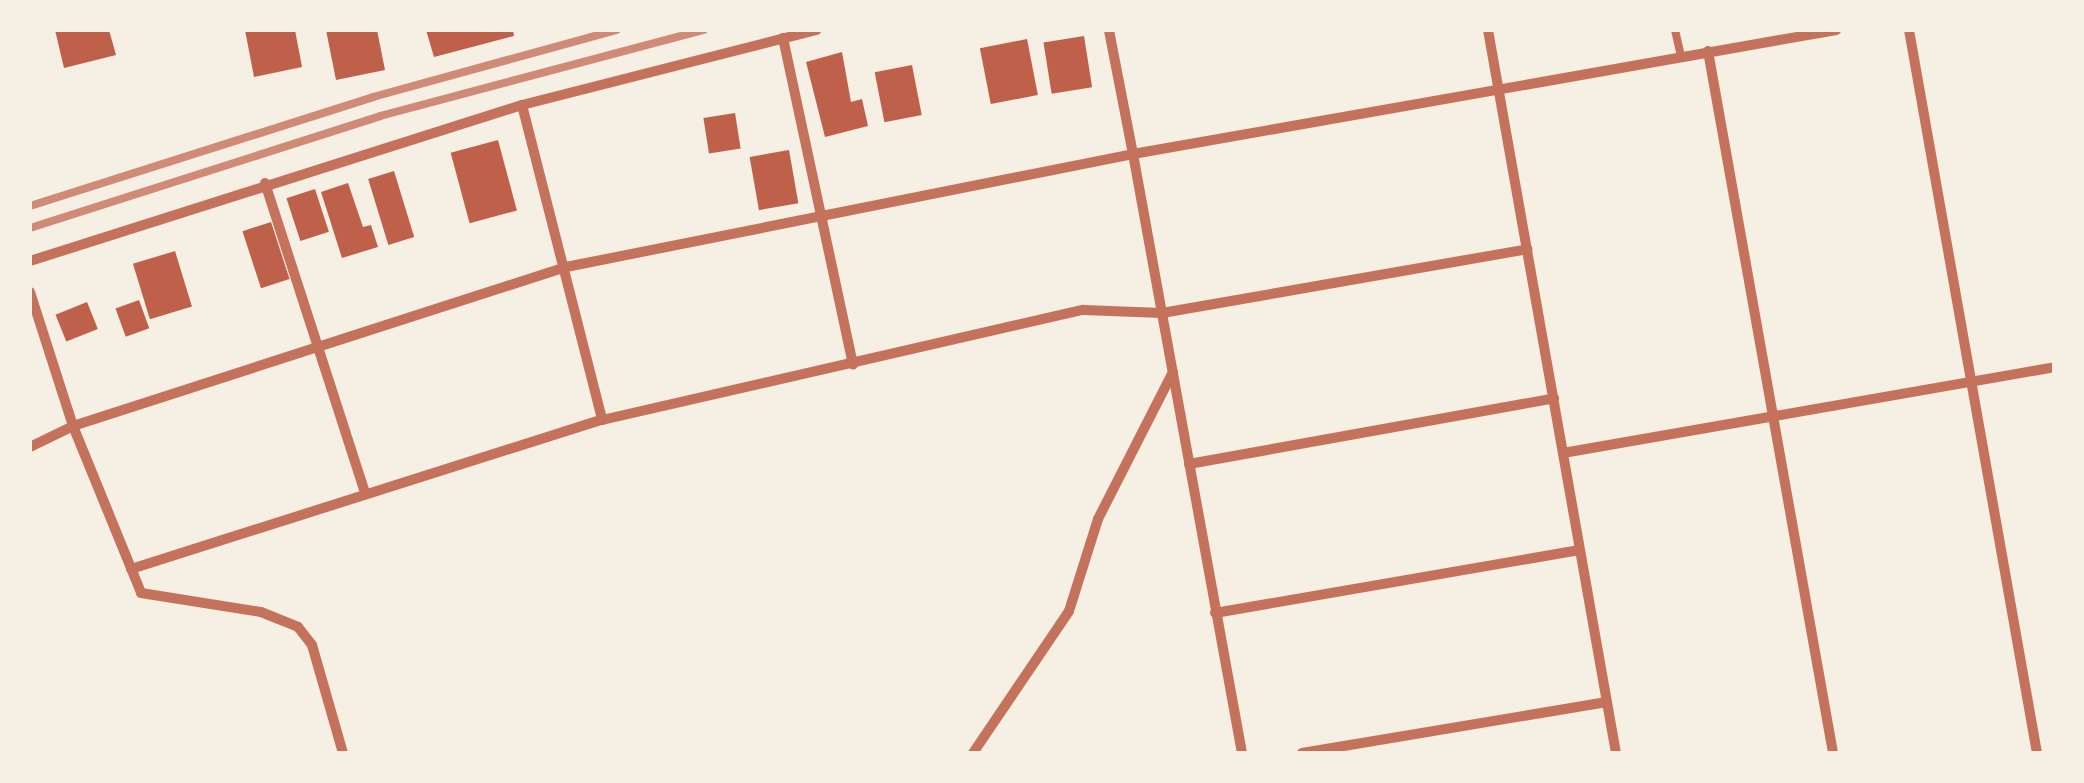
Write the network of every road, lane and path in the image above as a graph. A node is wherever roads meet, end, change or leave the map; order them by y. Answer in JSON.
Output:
{"nodes":[{"id":1,"x":817,"y":30,"type":"edge"},
{"id":2,"x":1109,"y":30,"type":"edge"},
{"id":3,"x":1488,"y":30,"type":"edge"},
{"id":4,"x":1675,"y":30,"type":"edge"},
{"id":5,"x":1836,"y":30,"type":"edge"},
{"id":6,"x":1909,"y":30,"type":"edge"},
{"id":7,"x":784,"y":38,"type":"junction"},
{"id":8,"x":1708,"y":51,"type":"junction"},
{"id":9,"x":1681,"y":56,"type":"junction"},
{"id":10,"x":1497,"y":86,"type":"junction"},
{"id":11,"x":522,"y":106,"type":"junction"},
{"id":12,"x":1133,"y":154,"type":"junction"},
{"id":13,"x":265,"y":183,"type":"junction"},
{"id":14,"x":821,"y":215,"type":"junction"},
{"id":15,"x":1527,"y":249,"type":"junction"},
{"id":16,"x":30,"y":260,"type":"edge"},
{"id":17,"x":566,"y":267,"type":"junction"},
{"id":18,"x":30,"y":292,"type":"edge"},
{"id":19,"x":1162,"y":313,"type":"junction"},
{"id":20,"x":316,"y":346,"type":"junction"},
{"id":21,"x":853,"y":365,"type":"junction"},
{"id":22,"x":2054,"y":367,"type":"edge"},
{"id":23,"x":1174,"y":371,"type":"junction"},
{"id":24,"x":1970,"y":380,"type":"junction"},
{"id":25,"x":1554,"y":398,"type":"junction"},
{"id":26,"x":1773,"y":414,"type":"junction"},
{"id":27,"x":602,"y":420,"type":"junction"},
{"id":28,"x":73,"y":426,"type":"junction"},
{"id":29,"x":30,"y":448,"type":"edge"},
{"id":30,"x":1563,"y":453,"type":"junction"},
{"id":31,"x":1189,"y":464,"type":"junction"},
{"id":32,"x":365,"y":493,"type":"junction"},
{"id":33,"x":1580,"y":550,"type":"junction"},
{"id":34,"x":131,"y":569,"type":"junction"},
{"id":35,"x":1215,"y":614,"type":"junction"},
{"id":36,"x":1607,"y":702,"type":"junction"},
{"id":37,"x":343,"y":753,"type":"edge"},
{"id":38,"x":973,"y":753,"type":"edge"},
{"id":39,"x":1242,"y":753,"type":"edge"},
{"id":40,"x":1302,"y":753,"type":"edge"},
{"id":41,"x":1616,"y":753,"type":"edge"},
{"id":42,"x":1833,"y":753,"type":"edge"},
{"id":43,"x":2037,"y":753,"type":"edge"}],
"edges":[{"from":1,"to":7,"type":"street"},
{"from":2,"to":12,"type":"street"},
{"from":3,"to":10,"type":"street"},
{"from":4,"to":9,"type":"lane"},
{"from":5,"to":8,"type":"street"},
{"from":6,"to":24,"type":"street"},
{"from":7,"to":11,"type":"street"},
{"from":7,"to":14,"type":"street"},
{"from":8,"to":9,"type":"street"},
{"from":8,"to":26,"type":"street"},
{"from":9,"to":10,"type":"street"},
{"from":10,"to":12,"type":"street"},
{"from":10,"to":15,"type":"street"},
{"from":11,"to":13,"type":"street"},
{"from":11,"to":17,"type":"street"},
{"from":12,"to":14,"type":"street"},
{"from":12,"to":19,"type":"street"},
{"from":13,"to":16,"type":"street"},
{"from":13,"to":20,"type":"street"},
{"from":14,"to":17,"type":"street"},
{"from":14,"to":21,"type":"street"},
{"from":15,"to":19,"type":"street"},
{"from":15,"to":25,"type":"street"},
{"from":17,"to":20,"type":"street"},
{"from":17,"to":27,"type":"street"},
{"from":18,"to":28,"type":"street"},
{"from":19,"to":21,"type":"street"},
{"from":19,"to":23,"type":"street"},
{"from":20,"to":28,"type":"street"},
{"from":20,"to":32,"type":"street"},
{"from":21,"to":27,"type":"street"},
{"from":22,"to":24,"type":"street"},
{"from":23,"to":31,"type":"street"},
{"from":23,"to":38,"type":"street"},
{"from":24,"to":26,"type":"street"},
{"from":24,"to":43,"type":"street"},
{"from":25,"to":30,"type":"street"},
{"from":25,"to":31,"type":"street"},
{"from":26,"to":30,"type":"street"},
{"from":26,"to":42,"type":"street"},
{"from":27,"to":32,"type":"street"},
{"from":28,"to":29,"type":"street"},
{"from":28,"to":34,"type":"street"},
{"from":30,"to":33,"type":"street"},
{"from":31,"to":35,"type":"street"},
{"from":32,"to":34,"type":"street"},
{"from":33,"to":35,"type":"street"},
{"from":33,"to":36,"type":"street"},
{"from":34,"to":37,"type":"street"},
{"from":35,"to":39,"type":"street"},
{"from":36,"to":40,"type":"street"},
{"from":36,"to":41,"type":"street"}]}
